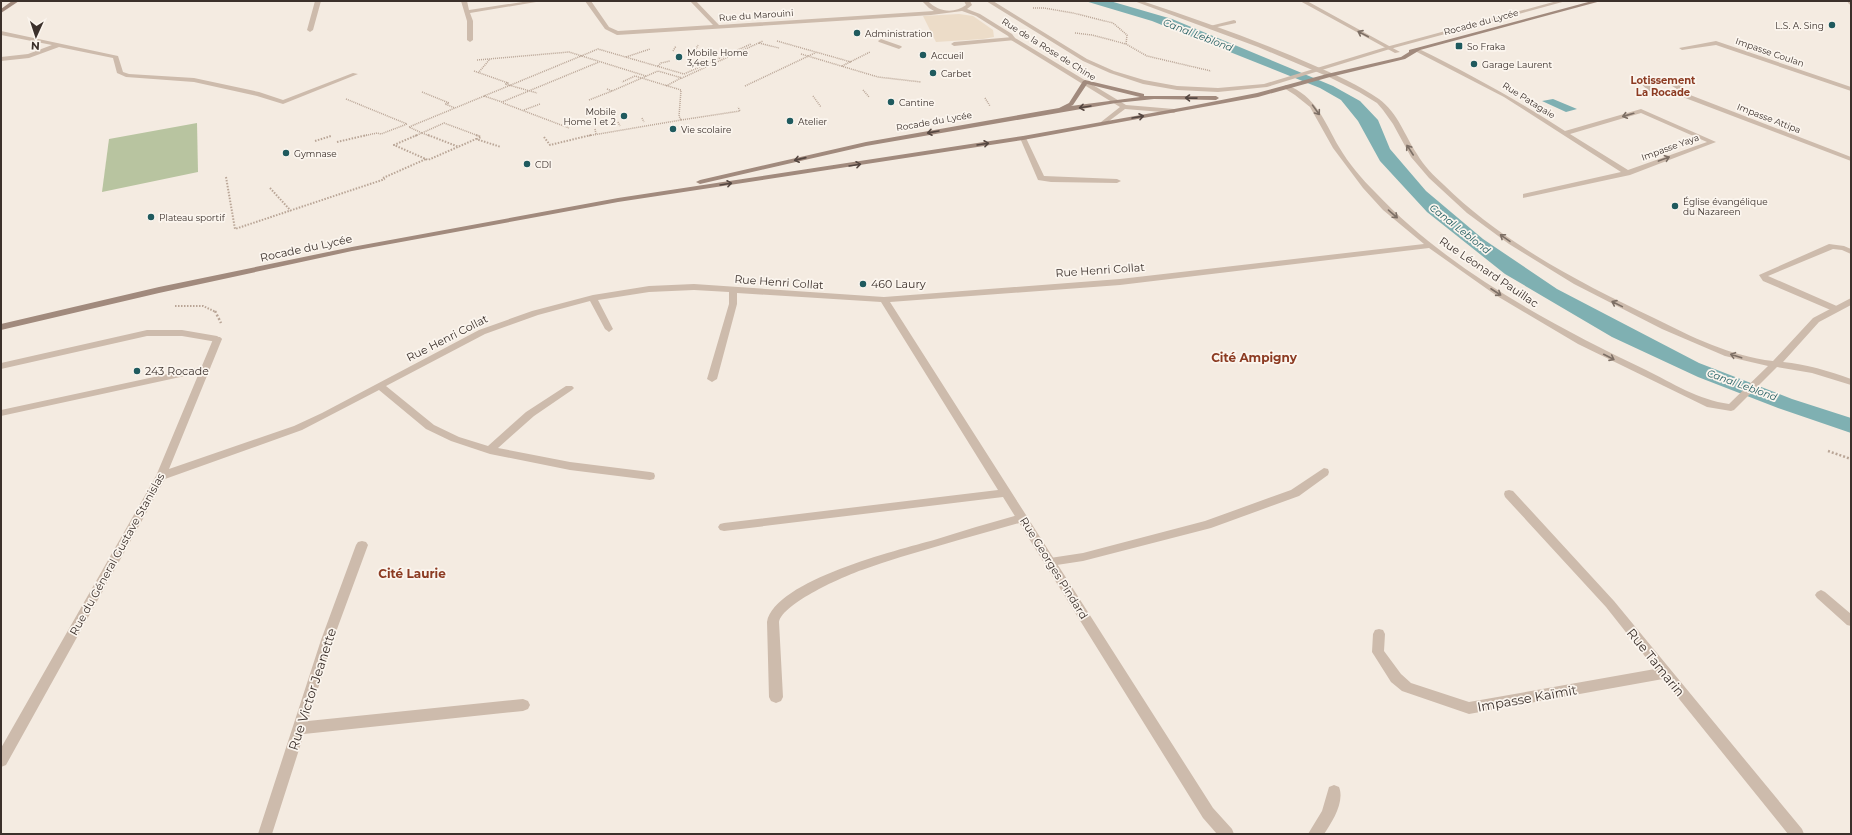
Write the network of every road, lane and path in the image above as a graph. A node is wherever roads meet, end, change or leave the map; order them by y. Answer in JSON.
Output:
{"nodes":[{"id":1,"x":16,"y":1,"type":"edge"},
{"id":2,"x":318,"y":1,"type":"edge"},
{"id":3,"x":464,"y":1,"type":"edge"},
{"id":4,"x":539,"y":1,"type":"edge"},
{"id":5,"x":588,"y":1,"type":"edge"},
{"id":6,"x":693,"y":1,"type":"edge"},
{"id":7,"x":925,"y":1,"type":"edge"},
{"id":8,"x":967,"y":1,"type":"edge"},
{"id":9,"x":989,"y":1,"type":"edge"},
{"id":10,"x":1137,"y":1,"type":"edge"},
{"id":11,"x":1303,"y":1,"type":"edge"},
{"id":12,"x":1562,"y":1,"type":"edge"},
{"id":13,"x":1598,"y":1,"type":"edge"},
{"id":14,"x":1030,"y":8,"type":"dead end"},
{"id":15,"x":1,"y":10,"type":"edge"},
{"id":16,"x":964,"y":10,"type":"junction"},
{"id":17,"x":940,"y":11,"type":"junction"},
{"id":18,"x":468,"y":12,"type":"junction"},
{"id":19,"x":1234,"y":22,"type":"dead end"},
{"id":20,"x":717,"y":26,"type":"junction"},
{"id":21,"x":1213,"y":26,"type":"junction"},
{"id":22,"x":310,"y":30,"type":"dead end"},
{"id":23,"x":1070,"y":32,"type":"dead end"},
{"id":24,"x":1,"y":33,"type":"edge"},
{"id":25,"x":469,"y":37,"type":"dead end"},
{"id":26,"x":1013,"y":39,"type":"junction"},
{"id":27,"x":776,"y":40,"type":"dead end"},
{"id":28,"x":744,"y":42,"type":"dead end"},
{"id":29,"x":884,"y":42,"type":"joint"},
{"id":30,"x":760,"y":43,"type":"junction"},
{"id":31,"x":698,"y":44,"type":"dead end"},
{"id":32,"x":751,"y":44,"type":"dead end"},
{"id":33,"x":954,"y":44,"type":"dead end"},
{"id":34,"x":1126,"y":44,"type":"junction"},
{"id":35,"x":58,"y":45,"type":"junction"},
{"id":36,"x":676,"y":46,"type":"dead end"},
{"id":37,"x":654,"y":47,"type":"dead end"},
{"id":38,"x":899,"y":47,"type":"dead end"},
{"id":39,"x":779,"y":48,"type":"dead end"},
{"id":40,"x":1388,"y":48,"type":"junction"},
{"id":41,"x":1682,"y":48,"type":"dead end"},
{"id":42,"x":1417,"y":50,"type":"junction"},
{"id":43,"x":673,"y":51,"type":"dead end"},
{"id":44,"x":695,"y":51,"type":"dead end"},
{"id":45,"x":817,"y":52,"type":"junction"},
{"id":46,"x":1397,"y":52,"type":"junction"},
{"id":47,"x":801,"y":54,"type":"dead end"},
{"id":48,"x":808,"y":56,"type":"junction"},
{"id":49,"x":626,"y":57,"type":"junction"},
{"id":50,"x":1,"y":59,"type":"edge"},
{"id":51,"x":490,"y":59,"type":"junction"},
{"id":52,"x":476,"y":60,"type":"dead end"},
{"id":53,"x":670,"y":60,"type":"dead end"},
{"id":54,"x":600,"y":62,"type":"junction"},
{"id":55,"x":851,"y":62,"type":"junction"},
{"id":56,"x":842,"y":66,"type":"junction"},
{"id":57,"x":658,"y":67,"type":"junction"},
{"id":58,"x":1314,"y":70,"type":"junction"},
{"id":59,"x":1353,"y":70,"type":"junction"},
{"id":60,"x":474,"y":71,"type":"dead end"},
{"id":61,"x":478,"y":73,"type":"junction"},
{"id":62,"x":1214,"y":73,"type":"dead end"},
{"id":63,"x":355,"y":74,"type":"dead end"},
{"id":64,"x":1329,"y":75,"type":"junction"},
{"id":65,"x":646,"y":76,"type":"junction"},
{"id":66,"x":642,"y":78,"type":"junction"},
{"id":67,"x":682,"y":78,"type":"junction"},
{"id":68,"x":622,"y":82,"type":"dead end"},
{"id":69,"x":921,"y":82,"type":"dead end"},
{"id":70,"x":1085,"y":82,"type":"junction"},
{"id":71,"x":1285,"y":84,"type":"junction"},
{"id":72,"x":510,"y":86,"type":"junction"},
{"id":73,"x":666,"y":86,"type":"junction"},
{"id":74,"x":745,"y":86,"type":"dead end"},
{"id":75,"x":607,"y":89,"type":"dead end"},
{"id":76,"x":1851,"y":89,"type":"edge"},
{"id":77,"x":863,"y":90,"type":"dead end"},
{"id":78,"x":530,"y":91,"type":"junction"},
{"id":79,"x":612,"y":91,"type":"junction"},
{"id":80,"x":422,"y":92,"type":"dead end"},
{"id":81,"x":537,"y":93,"type":"dead end"},
{"id":82,"x":1681,"y":94,"type":"junction"},
{"id":83,"x":1258,"y":95,"type":"junction"},
{"id":84,"x":484,"y":96,"type":"junction"},
{"id":85,"x":813,"y":96,"type":"dead end"},
{"id":86,"x":869,"y":97,"type":"dead end"},
{"id":87,"x":1154,"y":97,"type":"junction"},
{"id":88,"x":346,"y":99,"type":"dead end"},
{"id":89,"x":589,"y":100,"type":"dead end"},
{"id":90,"x":1116,"y":101,"type":"junction"},
{"id":91,"x":502,"y":102,"type":"junction"},
{"id":92,"x":540,"y":104,"type":"dead end"},
{"id":93,"x":738,"y":107,"type":"dead end"},
{"id":94,"x":821,"y":107,"type":"dead end"},
{"id":95,"x":1124,"y":107,"type":"junction"},
{"id":96,"x":455,"y":108,"type":"junction"},
{"id":97,"x":524,"y":110,"type":"junction"},
{"id":98,"x":1174,"y":111,"type":"junction"},
{"id":99,"x":1054,"y":112,"type":"junction"},
{"id":100,"x":642,"y":118,"type":"dead end"},
{"id":101,"x":681,"y":120,"type":"junction"},
{"id":102,"x":618,"y":122,"type":"dead end"},
{"id":103,"x":644,"y":122,"type":"dead end"},
{"id":104,"x":1103,"y":123,"type":"junction"},
{"id":105,"x":405,"y":125,"type":"junction"},
{"id":106,"x":620,"y":126,"type":"dead end"},
{"id":107,"x":409,"y":127,"type":"junction"},
{"id":108,"x":570,"y":128,"type":"dead end"},
{"id":109,"x":595,"y":129,"type":"dead end"},
{"id":110,"x":422,"y":133,"type":"junction"},
{"id":111,"x":1565,"y":133,"type":"junction"},
{"id":112,"x":596,"y":134,"type":"junction"},
{"id":113,"x":331,"y":136,"type":"dead end"},
{"id":114,"x":544,"y":137,"type":"dead end"},
{"id":115,"x":1023,"y":138,"type":"junction"},
{"id":116,"x":476,"y":139,"type":"junction"},
{"id":117,"x":315,"y":141,"type":"dead end"},
{"id":118,"x":337,"y":142,"type":"dead end"},
{"id":119,"x":459,"y":147,"type":"junction"},
{"id":120,"x":501,"y":147,"type":"dead end"},
{"id":121,"x":426,"y":159,"type":"junction"},
{"id":122,"x":1851,"y":159,"type":"edge"},
{"id":123,"x":1627,"y":173,"type":"junction"},
{"id":124,"x":226,"y":178,"type":"dead end"},
{"id":125,"x":1117,"y":181,"type":"dead end"},
{"id":126,"x":270,"y":188,"type":"dead end"},
{"id":127,"x":1526,"y":196,"type":"dead end"},
{"id":128,"x":618,"y":200,"type":"junction"},
{"id":129,"x":291,"y":211,"type":"junction"},
{"id":130,"x":1430,"y":246,"type":"junction"},
{"id":131,"x":1851,"y":252,"type":"edge"},
{"id":132,"x":733,"y":290,"type":"junction"},
{"id":133,"x":592,"y":298,"type":"junction"},
{"id":134,"x":884,"y":300,"type":"junction"},
{"id":135,"x":1851,"y":302,"type":"edge"},
{"id":136,"x":1836,"y":309,"type":"junction"},
{"id":137,"x":1,"y":327,"type":"edge"},
{"id":138,"x":609,"y":329,"type":"dead end"},
{"id":139,"x":1774,"y":364,"type":"junction"},
{"id":140,"x":1,"y":366,"type":"edge"},
{"id":141,"x":205,"y":369,"type":"junction"},
{"id":142,"x":712,"y":378,"type":"dead end"},
{"id":143,"x":1851,"y":382,"type":"edge"},
{"id":144,"x":380,"y":386,"type":"junction"},
{"id":145,"x":570,"y":388,"type":"dead end"},
{"id":146,"x":1,"y":413,"type":"edge"},
{"id":147,"x":490,"y":450,"type":"junction"},
{"id":148,"x":1828,"y":451,"type":"dead end"},
{"id":149,"x":1851,"y":459,"type":"edge"},
{"id":150,"x":1324,"y":472,"type":"dead end"},
{"id":151,"x":161,"y":476,"type":"junction"},
{"id":152,"x":650,"y":476,"type":"dead end"},
{"id":153,"x":1006,"y":493,"type":"junction"},
{"id":154,"x":1509,"y":494,"type":"dead end"},
{"id":155,"x":1022,"y":518,"type":"junction"},
{"id":156,"x":724,"y":527,"type":"dead end"},
{"id":157,"x":362,"y":545,"type":"dead end"},
{"id":158,"x":1050,"y":562,"type":"junction"},
{"id":159,"x":1821,"y":595,"type":"dead end"},
{"id":160,"x":1851,"y":621,"type":"edge"},
{"id":161,"x":1379,"y":634,"type":"dead end"},
{"id":162,"x":1665,"y":674,"type":"junction"},
{"id":163,"x":776,"y":697,"type":"dead end"},
{"id":164,"x":523,"y":705,"type":"dead end"},
{"id":165,"x":299,"y":728,"type":"junction"},
{"id":166,"x":1,"y":761,"type":"edge"},
{"id":167,"x":1334,"y":792,"type":"dead end"},
{"id":168,"x":265,"y":834,"type":"edge"},
{"id":169,"x":1227,"y":834,"type":"edge"},
{"id":170,"x":1315,"y":834,"type":"edge"},
{"id":171,"x":1797,"y":834,"type":"edge"}],
"edges":[{"from":1,"to":15,"type":"main road"},
{"from":2,"to":22,"type":"street"},
{"from":3,"to":18,"type":"street"},
{"from":4,"to":18,"type":"street"},
{"from":5,"to":20,"type":"street","name":"Rue du Marouini"},
{"from":6,"to":20,"type":"street"},
{"from":7,"to":17,"type":"street"},
{"from":8,"to":16,"type":"street"},
{"from":9,"to":71,"type":"street"},
{"from":10,"to":21,"type":"street"},
{"from":40,"to":11,"type":"street","one_way":true},
{"from":12,"to":40,"type":"street"},
{"from":13,"to":42,"type":"main road","name":"Rocade du Lycée"},
{"from":14,"to":34,"type":"path"},
{"from":16,"to":17,"type":"street","name":"Rue du Marouini"},
{"from":16,"to":26,"type":"street","name":"Rue de la Rose de Chine"},
{"from":17,"to":20,"type":"street","name":"Rue du Marouini"},
{"from":18,"to":25,"type":"street"},
{"from":19,"to":21,"type":"street"},
{"from":21,"to":58,"type":"street"},
{"from":23,"to":34,"type":"path"},
{"from":24,"to":35,"type":"street"},
{"from":26,"to":33,"type":"street"},
{"from":26,"to":70,"type":"street","name":"Rue de la Rose de Chine"},
{"from":27,"to":45,"type":"path"},
{"from":28,"to":30,"type":"path"},
{"from":29,"to":38,"type":"street"},
{"from":29,"to":55,"type":"path"},
{"from":30,"to":39,"type":"path"},
{"from":30,"to":67,"type":"path"},
{"from":31,"to":44,"type":"path"},
{"from":32,"to":57,"type":"path"},
{"from":34,"to":62,"type":"path"},
{"from":35,"to":50,"type":"street"},
{"from":35,"to":63,"type":"street"},
{"from":36,"to":43,"type":"path"},
{"from":37,"to":49,"type":"path"},
{"from":40,"to":46,"type":"street"},
{"from":40,"to":58,"type":"street"},
{"from":41,"to":76,"type":"street","name":"Impasse Coulan"},
{"from":42,"to":46,"type":"main road","name":"Rocade du Lycée"},
{"from":42,"to":59,"type":"main road","name":"Rocade du Lycée"},
{"from":42,"to":111,"type":"street","name":"Rue Patagaie"},
{"from":45,"to":48,"type":"path"},
{"from":45,"to":55,"type":"path"},
{"from":46,"to":59,"type":"main road"},
{"from":46,"to":64,"type":"main road","name":"Rocade du Lycée"},
{"from":47,"to":48,"type":"path"},
{"from":48,"to":56,"type":"path"},
{"from":48,"to":74,"type":"path"},
{"from":49,"to":57,"type":"path"},
{"from":49,"to":72,"type":"path"},
{"from":51,"to":52,"type":"path"},
{"from":51,"to":54,"type":"path"},
{"from":51,"to":61,"type":"path"},
{"from":53,"to":57,"type":"path"},
{"from":54,"to":65,"type":"path"},
{"from":54,"to":78,"type":"path"},
{"from":55,"to":56,"type":"path"},
{"from":56,"to":69,"type":"path"},
{"from":58,"to":64,"type":"street"},
{"from":58,"to":71,"type":"street"},
{"from":59,"to":64,"type":"main road","name":"Rocade du Lycée"},
{"from":60,"to":61,"type":"path"},
{"from":61,"to":72,"type":"path"},
{"from":64,"to":71,"type":"main road","name":"Rocade du Lycée"},
{"from":139,"to":64,"type":"street","one_way":true},
{"from":65,"to":66,"type":"path"},
{"from":65,"to":67,"type":"path"},
{"from":66,"to":68,"type":"path"},
{"from":66,"to":73,"type":"path"},
{"from":66,"to":79,"type":"path"},
{"from":67,"to":73,"type":"path"},
{"from":70,"to":87,"type":"main road"},
{"from":70,"to":90,"type":"street","name":"Rue de la Rose de Chine"},
{"from":70,"to":99,"type":"main road"},
{"from":71,"to":83,"type":"main road","name":"Rocade du Lycée"},
{"from":71,"to":130,"type":"street","name":"Rue Léonard Pauillac","one_way":true},
{"from":72,"to":78,"type":"path"},
{"from":72,"to":84,"type":"path"},
{"from":73,"to":101,"type":"path"},
{"from":75,"to":79,"type":"path"},
{"from":77,"to":86,"type":"path"},
{"from":78,"to":81,"type":"path"},
{"from":78,"to":91,"type":"path"},
{"from":79,"to":89,"type":"path"},
{"from":80,"to":96,"type":"path"},
{"from":82,"to":82,"type":"street"},
{"from":82,"to":122,"type":"street","name":"Impasse Attipa"},
{"from":83,"to":87,"type":"main road","name":"Rocade du Lycée","one_way":true},
{"from":83,"to":98,"type":"main road","name":"Rocade du Lycée"},
{"from":84,"to":91,"type":"path"},
{"from":84,"to":96,"type":"path"},
{"from":85,"to":94,"type":"path"},
{"from":87,"to":90,"type":"main road","name":"Rocade du Lycée"},
{"from":88,"to":105,"type":"path"},
{"from":90,"to":95,"type":"street","name":"Rue de la Rose de Chine"},
{"from":90,"to":99,"type":"main road","name":"Rocade du Lycée","one_way":true},
{"from":91,"to":97,"type":"path"},
{"from":92,"to":97,"type":"path"},
{"from":93,"to":101,"type":"path"},
{"from":95,"to":98,"type":"street"},
{"from":95,"to":104,"type":"street"},
{"from":96,"to":107,"type":"path"},
{"from":97,"to":108,"type":"path"},
{"from":104,"to":98,"type":"main road","name":"Rocade du Lycée","one_way":true},
{"from":99,"to":128,"type":"main road","name":"Rocade du Lycée","one_way":true},
{"from":100,"to":103,"type":"path"},
{"from":101,"to":112,"type":"path"},
{"from":102,"to":106,"type":"path"},
{"from":104,"to":115,"type":"main road","name":"Rocade du Lycée"},
{"from":105,"to":107,"type":"path"},
{"from":105,"to":118,"type":"path"},
{"from":107,"to":110,"type":"path"},
{"from":109,"to":112,"type":"path"},
{"from":110,"to":116,"type":"path"},
{"from":110,"to":119,"type":"path"},
{"from":110,"to":121,"type":"path"},
{"from":111,"to":123,"type":"street","name":"Rue Patagaie"},
{"from":123,"to":111,"type":"street","name":"Impasse Yaya","one_way":true},
{"from":112,"to":114,"type":"path"},
{"from":113,"to":117,"type":"path"},
{"from":115,"to":125,"type":"street"},
{"from":128,"to":115,"type":"main road","name":"Rocade du Lycée","one_way":true},
{"from":116,"to":119,"type":"path"},
{"from":116,"to":120,"type":"path"},
{"from":119,"to":121,"type":"path"},
{"from":121,"to":129,"type":"path"},
{"from":123,"to":127,"type":"street","name":"Impasse Yaya"},
{"from":124,"to":129,"type":"path"},
{"from":126,"to":129,"type":"path"},
{"from":128,"to":137,"type":"main road","name":"Rocade du Lycée"},
{"from":130,"to":134,"type":"street","name":"Rue Henri Collat"},
{"from":130,"to":139,"type":"street","name":"Rue Léonard Pauillac","one_way":true},
{"from":131,"to":136,"type":"street"},
{"from":132,"to":133,"type":"street","name":"Rue Henri Collat"},
{"from":132,"to":134,"type":"street","name":"Rue Henri Collat"},
{"from":132,"to":142,"type":"street"},
{"from":133,"to":138,"type":"street"},
{"from":133,"to":144,"type":"street","name":"Rue Henri Collat"},
{"from":134,"to":153,"type":"street","name":"Rue Georges Pindard"},
{"from":135,"to":136,"type":"street"},
{"from":136,"to":139,"type":"street"},
{"from":139,"to":143,"type":"street"},
{"from":140,"to":141,"type":"street","name":"Rue du Géneral Gustave Stanislas"},
{"from":141,"to":146,"type":"street"},
{"from":141,"to":151,"type":"street","name":"Rue du Géneral Gustave Stanislas"},
{"from":144,"to":147,"type":"street"},
{"from":144,"to":151,"type":"street","name":"Rue Henri Collat"},
{"from":145,"to":147,"type":"street"},
{"from":147,"to":152,"type":"street"},
{"from":148,"to":149,"type":"path"},
{"from":150,"to":158,"type":"street"},
{"from":151,"to":166,"type":"street","name":"Rue du Géneral Gustave Stanislas"},
{"from":153,"to":155,"type":"street","name":"Rue Georges Pindard"},
{"from":153,"to":156,"type":"street"},
{"from":154,"to":162,"type":"street","name":"Rue Tamarin"},
{"from":155,"to":158,"type":"street","name":"Rue Georges Pindard"},
{"from":155,"to":163,"type":"street"},
{"from":157,"to":165,"type":"street","name":"Rue Victor Jeanette"},
{"from":158,"to":169,"type":"street","name":"Rue Georges Pindard"},
{"from":159,"to":160,"type":"street"},
{"from":161,"to":162,"type":"street","name":"Impasse Kaïmit"},
{"from":162,"to":171,"type":"street","name":"Rue Tamarin"},
{"from":164,"to":165,"type":"street"},
{"from":165,"to":168,"type":"street","name":"Rue Victor Jeanette"},
{"from":167,"to":170,"type":"street"}]}
